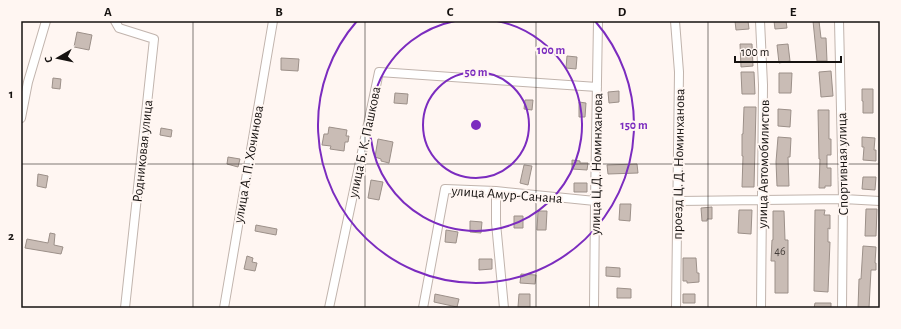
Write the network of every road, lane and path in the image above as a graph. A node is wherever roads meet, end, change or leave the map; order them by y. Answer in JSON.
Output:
{"nodes":[{"id":1,"x":46,"y":21,"type":"edge"},
{"id":2,"x":115,"y":21,"type":"edge"},
{"id":3,"x":272,"y":21,"type":"edge"},
{"id":4,"x":598,"y":21,"type":"edge"},
{"id":5,"x":675,"y":21,"type":"edge"},
{"id":6,"x":760,"y":21,"type":"edge"},
{"id":7,"x":839,"y":21,"type":"edge"},
{"id":8,"x":25,"y":81,"type":"edge"},
{"id":9,"x":597,"y":87,"type":"junction"},
{"id":10,"x":21,"y":118,"type":"edge"},
{"id":11,"x":496,"y":191,"type":"junction"},
{"id":12,"x":843,"y":199,"type":"junction"},
{"id":13,"x":762,"y":200,"type":"junction"},
{"id":14,"x":594,"y":201,"type":"junction"},
{"id":15,"x":678,"y":201,"type":"junction"},
{"id":16,"x":880,"y":201,"type":"edge"},
{"id":17,"x":125,"y":308,"type":"edge"},
{"id":18,"x":224,"y":308,"type":"edge"},
{"id":19,"x":329,"y":308,"type":"edge"},
{"id":20,"x":423,"y":308,"type":"edge"},
{"id":21,"x":504,"y":308,"type":"edge"},
{"id":22,"x":594,"y":308,"type":"edge"},
{"id":23,"x":676,"y":308,"type":"edge"},
{"id":24,"x":761,"y":308,"type":"edge"},
{"id":25,"x":842,"y":308,"type":"edge"}],
"edges":[{"from":1,"to":8,"type":"street"},
{"from":2,"to":17,"type":"street","name":"Родниковая улица"},
{"from":3,"to":18,"type":"street","name":"улица А. П. Хочинова"},
{"from":4,"to":9,"type":"street","name":"улица Ц.Д. Номинханова"},
{"from":5,"to":15,"type":"street","name":"проезд Ц. Д. Номинханова"},
{"from":6,"to":13,"type":"street","name":"улица Автомобилистов"},
{"from":7,"to":12,"type":"street","name":"Спортивная улица"},
{"from":8,"to":10,"type":"street"},
{"from":9,"to":14,"type":"street","name":"улица Ц.Д. Номинханова"},
{"from":9,"to":19,"type":"street","name":"улица Б. К. Пашкова"},
{"from":11,"to":14,"type":"street","name":"улица Амур-Санана"},
{"from":11,"to":20,"type":"street","name":"улица Амур-Санана"},
{"from":11,"to":21,"type":"street"},
{"from":12,"to":13,"type":"street"},
{"from":12,"to":16,"type":"street"},
{"from":12,"to":25,"type":"street","name":"Спортивная улица"},
{"from":13,"to":15,"type":"street"},
{"from":13,"to":24,"type":"street","name":"улица Автомобилистов"},
{"from":14,"to":22,"type":"street","name":"улица Ц.Д. Номинханова"},
{"from":15,"to":23,"type":"street","name":"проезд Ц. Д. Номинханова"}]}
